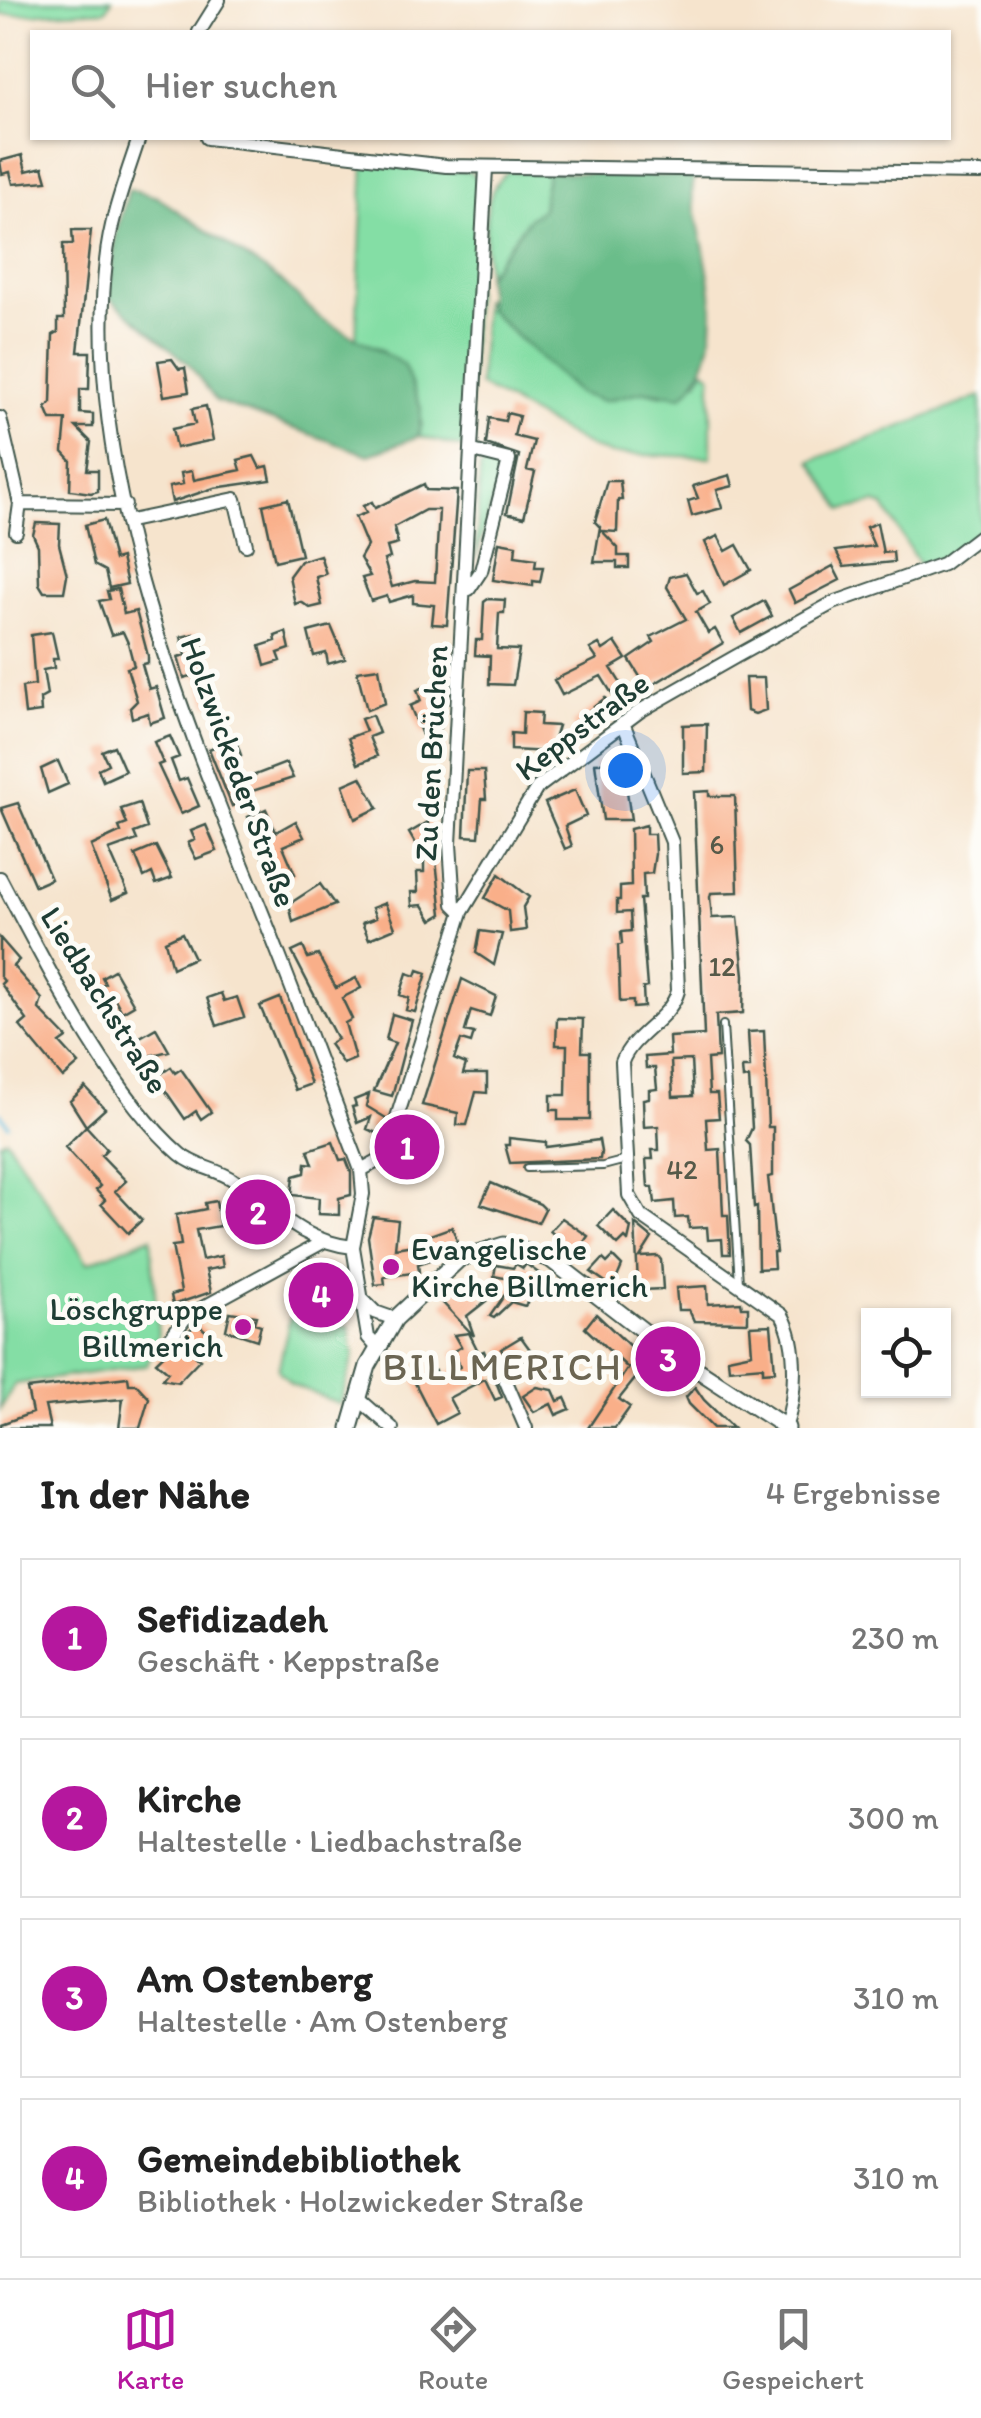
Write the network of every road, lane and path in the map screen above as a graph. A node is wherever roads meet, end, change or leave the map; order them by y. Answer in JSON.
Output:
{"nodes":[{"id":1,"x":219,"y":0,"type":"edge"},
{"id":2,"x":199,"y":30,"type":"edge"},
{"id":3,"x":139,"y":140,"type":"edge"},
{"id":4,"x":222,"y":140,"type":"edge"},
{"id":5,"x":486,"y":168,"type":"junction"},
{"id":6,"x":981,"y":173,"type":"edge"},
{"id":7,"x":0,"y":418,"type":"edge"},
{"id":8,"x":473,"y":451,"type":"junction"},
{"id":9,"x":20,"y":504,"type":"junction"},
{"id":10,"x":126,"y":505,"type":"junction"},
{"id":11,"x":130,"y":520,"type":"junction"},
{"id":12,"x":16,"y":532,"type":"dead end"},
{"id":13,"x":981,"y":535,"type":"edge"},
{"id":14,"x":246,"y":545,"type":"dead end"},
{"id":15,"x":466,"y":593,"type":"junction"},
{"id":16,"x":623,"y":723,"type":"junction"},
{"id":17,"x":0,"y":878,"type":"edge"},
{"id":18,"x":462,"y":912,"type":"junction"},
{"id":19,"x":723,"y":1025,"type":"dead end"},
{"id":20,"x":627,"y":1159,"type":"junction"},
{"id":21,"x":528,"y":1168,"type":"dead end"},
{"id":22,"x":361,"y":1170,"type":"junction"},
{"id":23,"x":321,"y":1243,"type":"junction"},
{"id":24,"x":353,"y":1247,"type":"junction"},
{"id":25,"x":739,"y":1283,"type":"junction"},
{"id":26,"x":361,"y":1298,"type":"junction"},
{"id":27,"x":394,"y":1320,"type":"junction"},
{"id":28,"x":169,"y":1340,"type":"dead end"},
{"id":29,"x":376,"y":1346,"type":"junction"},
{"id":30,"x":505,"y":1379,"type":"dead end"},
{"id":31,"x":359,"y":1400,"type":"junction"},
{"id":32,"x":350,"y":1428,"type":"edge"},
{"id":33,"x":392,"y":1428,"type":"edge"},
{"id":34,"x":526,"y":1428,"type":"edge"},
{"id":35,"x":786,"y":1428,"type":"edge"}],
"edges":[{"from":1,"to":2,"type":"street"},
{"from":3,"to":10,"type":"street","name":"Holzwickeder Straße"},
{"from":4,"to":5,"type":"street"},
{"from":5,"to":6,"type":"street"},
{"from":5,"to":8,"type":"street","name":"Zu den Brüchen"},
{"from":7,"to":9,"type":"street"},
{"from":8,"to":15,"type":"street","name":"Zu den Brüchen"},
{"from":8,"to":15,"type":"street","name":"Zu den Brüchen"},
{"from":9,"to":10,"type":"street"},
{"from":9,"to":12,"type":"street"},
{"from":10,"to":11,"type":"street","name":"Holzwickeder Straße"},
{"from":11,"to":14,"type":"street"},
{"from":11,"to":22,"type":"street","name":"Holzwickeder Straße"},
{"from":13,"to":16,"type":"street","name":"Keppstraße"},
{"from":15,"to":18,"type":"street","name":"Zu den Brüchen"},
{"from":16,"to":18,"type":"street","name":"Keppstraße"},
{"from":16,"to":20,"type":"street"},
{"from":17,"to":23,"type":"street","name":"Liedbachstraße"},
{"from":18,"to":22,"type":"street","name":"Keppstraße"},
{"from":19,"to":25,"type":"lane"},
{"from":20,"to":21,"type":"lane"},
{"from":20,"to":25,"type":"street"},
{"from":22,"to":24,"type":"street","name":"Holzwickeder Straße"},
{"from":23,"to":24,"type":"street","name":"Liedbachstraße"},
{"from":23,"to":28,"type":"street"},
{"from":24,"to":26,"type":"street","name":"Holzwickeder Straße"},
{"from":25,"to":35,"type":"street"},
{"from":26,"to":27,"type":"street"},
{"from":26,"to":29,"type":"street","name":"Holzwickeder Straße"},
{"from":27,"to":29,"type":"street"},
{"from":27,"to":35,"type":"street"},
{"from":29,"to":31,"type":"street"},
{"from":30,"to":34,"type":"street"},
{"from":31,"to":32,"type":"street"},
{"from":31,"to":33,"type":"street"}]}
